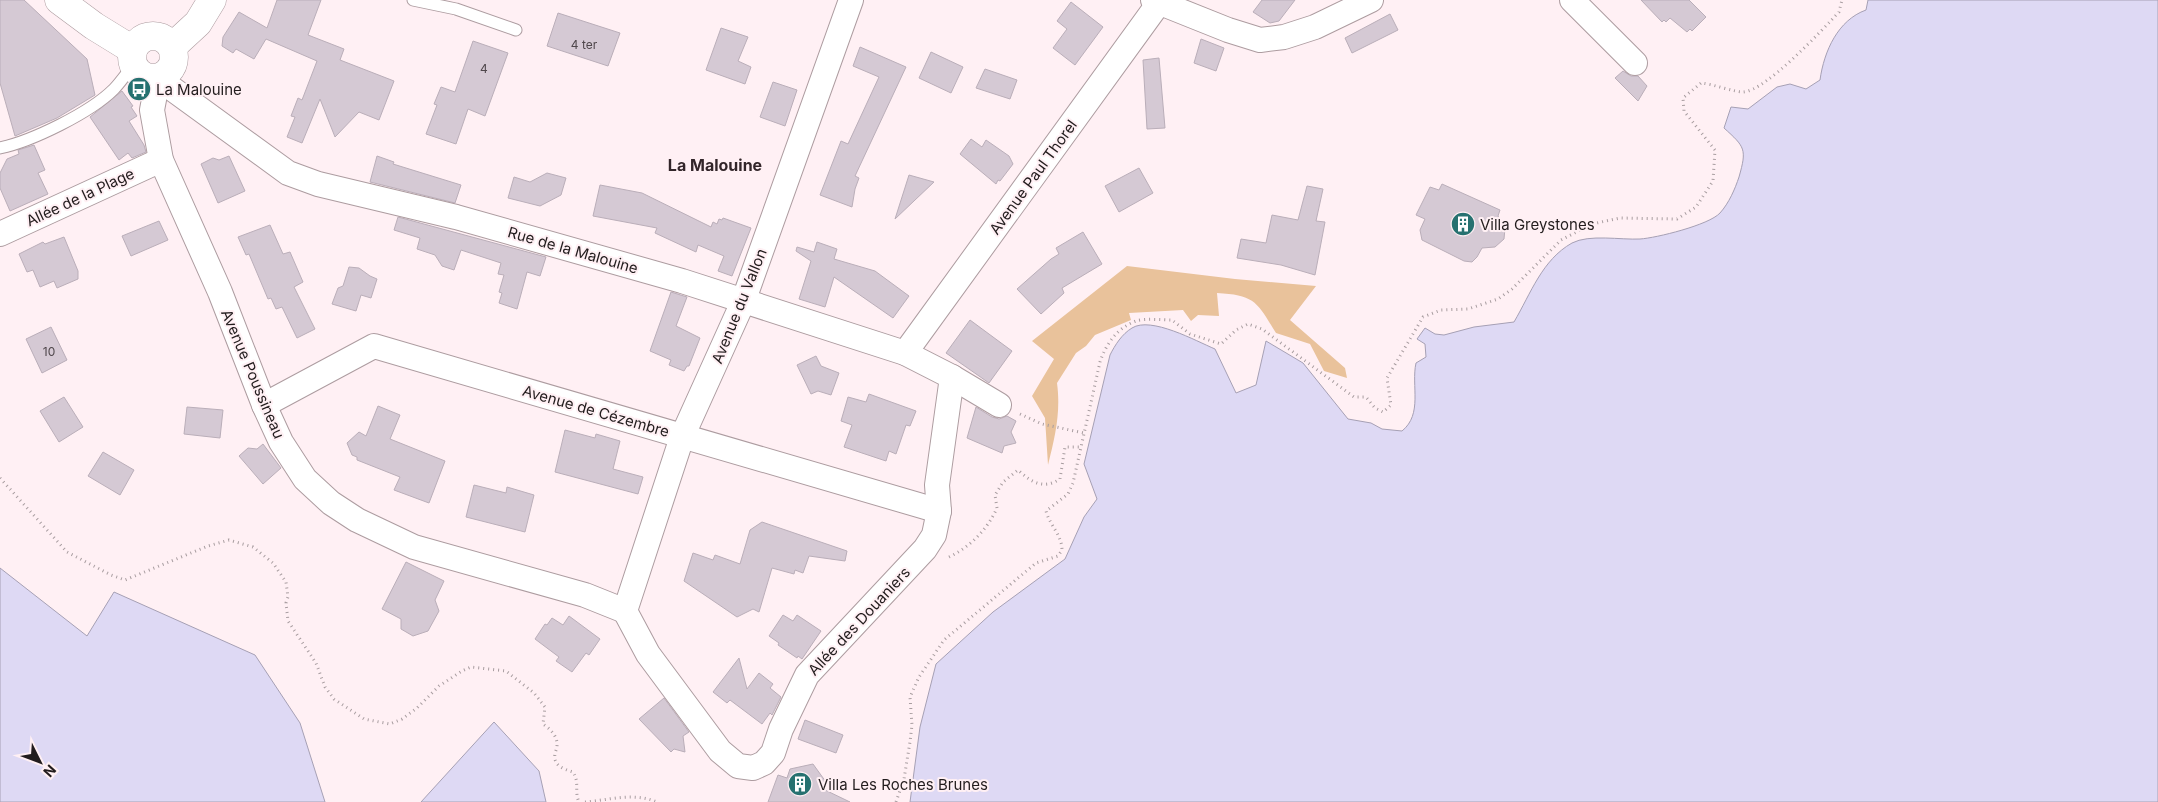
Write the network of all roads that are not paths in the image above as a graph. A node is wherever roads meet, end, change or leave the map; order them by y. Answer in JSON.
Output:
{"nodes":[{"id":1,"x":59,"y":0,"type":"edge"},
{"id":2,"x":212,"y":0,"type":"edge"},
{"id":3,"x":413,"y":0,"type":"edge"},
{"id":4,"x":851,"y":0,"type":"edge"},
{"id":5,"x":1371,"y":0,"type":"edge"},
{"id":6,"x":1572,"y":0,"type":"edge"},
{"id":7,"x":1158,"y":1,"type":"edge"},
{"id":8,"x":516,"y":30,"type":"dead end"},
{"id":9,"x":172,"y":47,"type":"junction"},
{"id":10,"x":1635,"y":63,"type":"dead end"},
{"id":11,"x":146,"y":67,"type":"junction"},
{"id":12,"x":0,"y":148,"type":"edge"},
{"id":13,"x":161,"y":160,"type":"junction"},
{"id":14,"x":0,"y":234,"type":"edge"},
{"id":15,"x":743,"y":302,"type":"junction"},
{"id":16,"x":904,"y":354,"type":"junction"},
{"id":17,"x":952,"y":378,"type":"junction"},
{"id":18,"x":264,"y":405,"type":"junction"},
{"id":19,"x":999,"y":405,"type":"road end"},
{"id":20,"x":682,"y":437,"type":"junction"},
{"id":21,"x":939,"y":511,"type":"junction"},
{"id":22,"x":625,"y":611,"type":"junction"}],
"edges":[{"from":1,"to":11,"type":"street","name":"Rue de la Malouine"},
{"from":2,"to":9,"type":"street"},
{"from":3,"to":8,"type":"lane"},
{"from":4,"to":15,"type":"street","name":"Avenue du Vallon"},
{"from":5,"to":7,"type":"street"},
{"from":6,"to":10,"type":"street"},
{"from":7,"to":16,"type":"street","name":"Avenue Paul Thorel"},
{"from":9,"to":11,"type":"street"},
{"from":9,"to":11,"type":"street"},
{"from":11,"to":12,"type":"lane"},
{"from":11,"to":13,"type":"street","name":"Avenue Poussineau"},
{"from":11,"to":15,"type":"street","name":"Rue de la Malouine"},
{"from":13,"to":14,"type":"street","name":"Allée de la Plage"},
{"from":13,"to":18,"type":"street","name":"Avenue Poussineau"},
{"from":15,"to":16,"type":"street","name":"Rue de la Malouine"},
{"from":15,"to":20,"type":"street","name":"Avenue du Vallon"},
{"from":16,"to":17,"type":"street","name":"Rue de la Malouine"},
{"from":17,"to":19,"type":"street","name":"Rue de la Malouine"},
{"from":17,"to":21,"type":"street","name":"Allée des Douaniers"},
{"from":18,"to":20,"type":"street","name":"Avenue de Cézembre"},
{"from":18,"to":22,"type":"street","name":"Avenue Poussineau"},
{"from":20,"to":21,"type":"street","name":"Avenue de Cézembre"},
{"from":20,"to":22,"type":"street","name":"Avenue du Vallon"},
{"from":21,"to":22,"type":"street","name":"Allée des Douaniers"}]}
